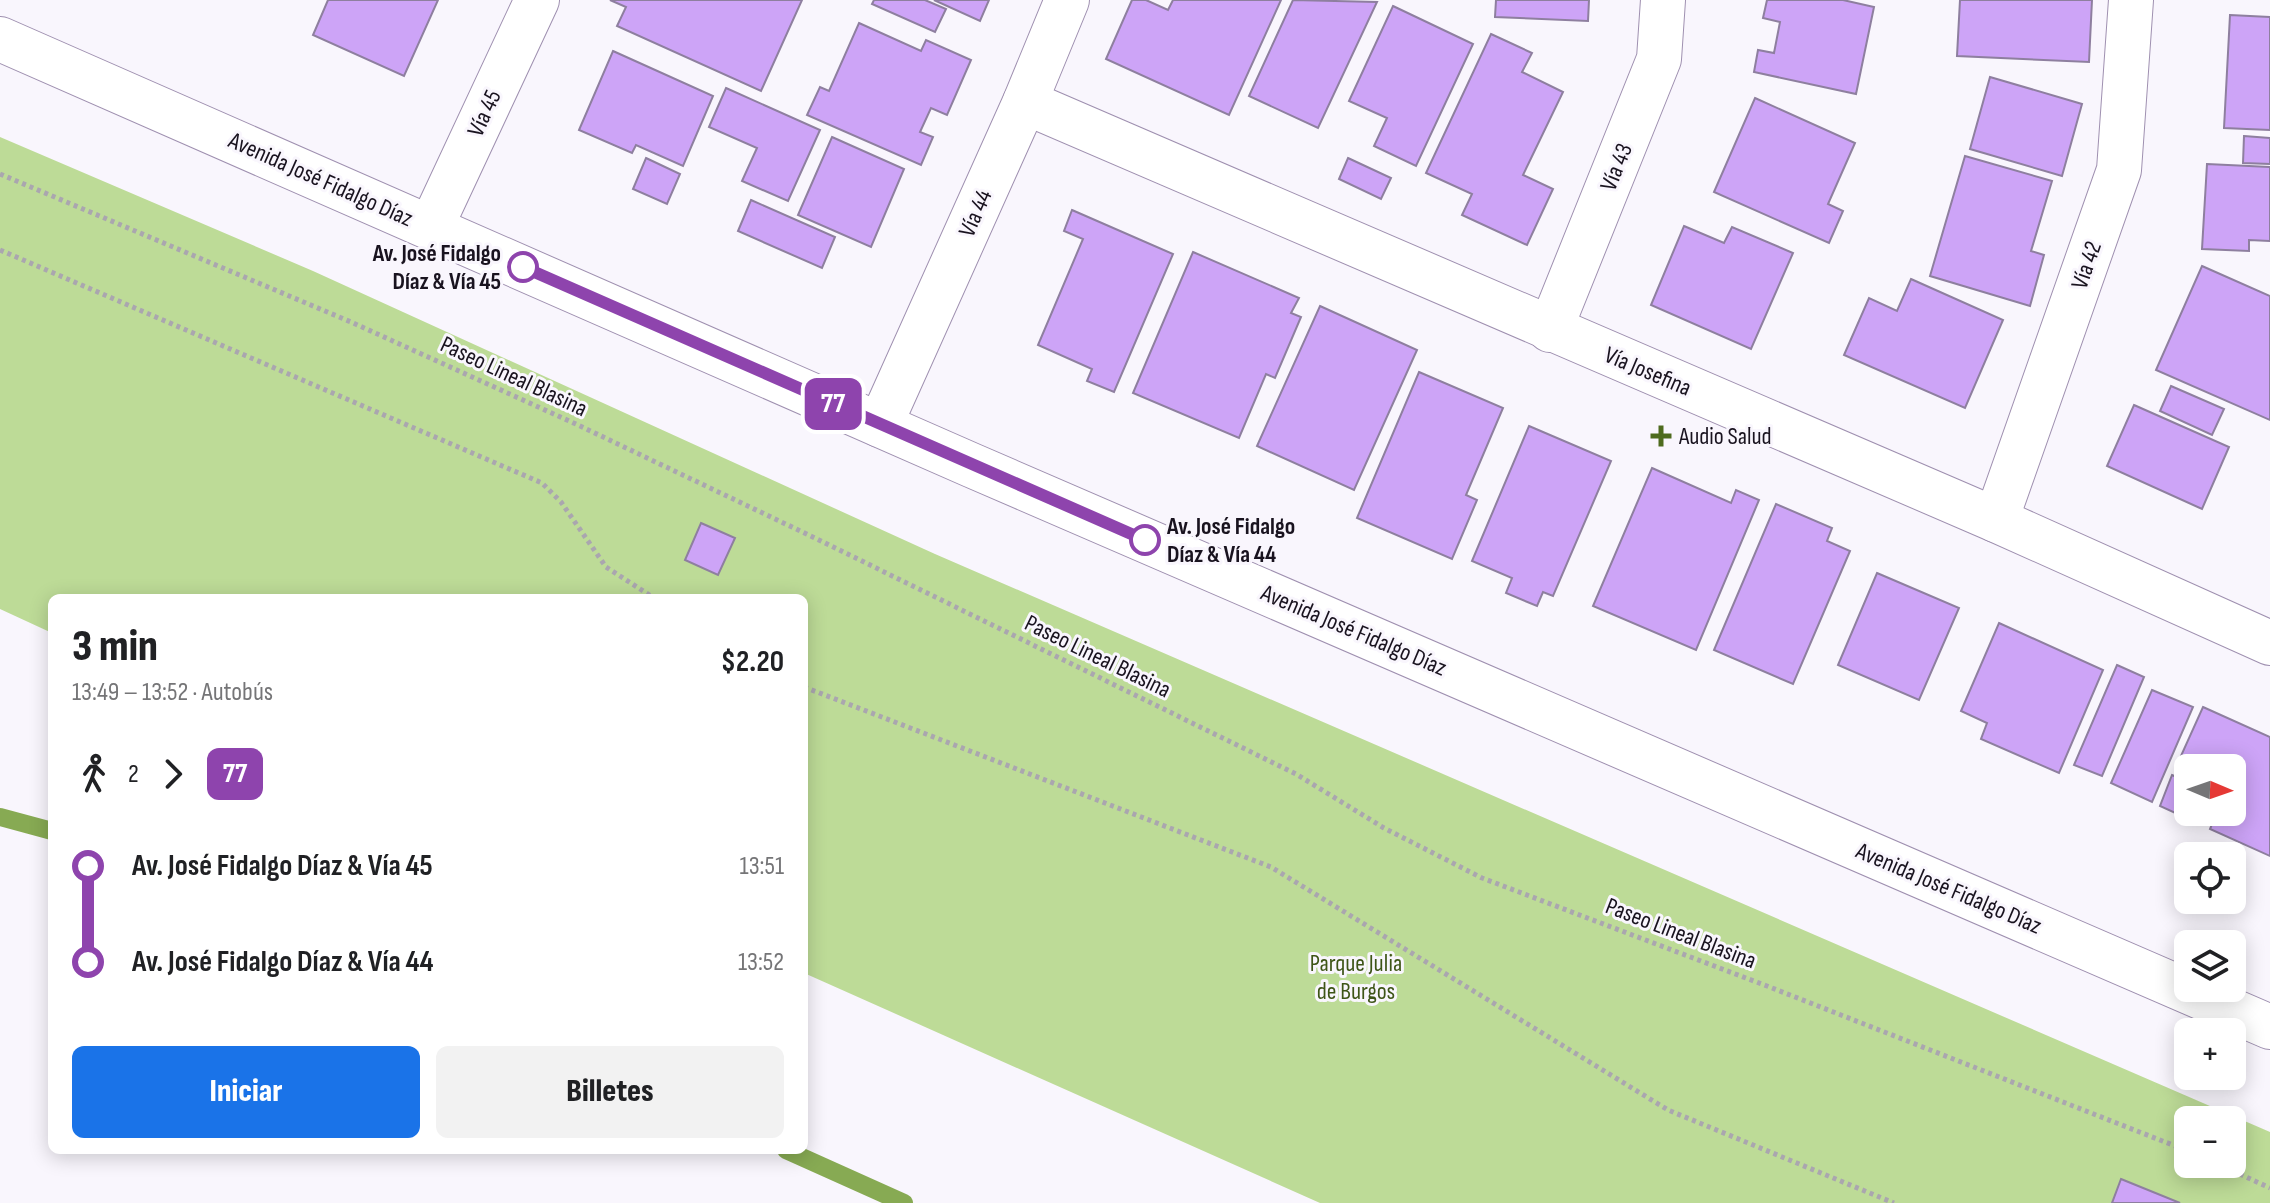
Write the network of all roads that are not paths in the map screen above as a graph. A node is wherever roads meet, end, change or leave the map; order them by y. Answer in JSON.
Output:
{"nodes":[{"id":1,"x":537,"y":0,"type":"edge"},
{"id":2,"x":1067,"y":0,"type":"edge"},
{"id":3,"x":1663,"y":0,"type":"edge"},
{"id":4,"x":2131,"y":0,"type":"edge"},
{"id":5,"x":0,"y":39,"type":"edge"},
{"id":6,"x":1025,"y":102,"type":"junction"},
{"id":7,"x":431,"y":227,"type":"junction"},
{"id":8,"x":1550,"y":330,"type":"junction"},
{"id":9,"x":880,"y":425,"type":"junction"},
{"id":10,"x":1996,"y":520,"type":"junction"},
{"id":11,"x":2270,"y":643,"type":"edge"},
{"id":12,"x":2270,"y":1027,"type":"edge"}],
"edges":[{"from":1,"to":7,"type":"street","name":"Vía 45"},
{"from":2,"to":6,"type":"street","name":"Vía 44"},
{"from":3,"to":8,"type":"street","name":"Vía 43"},
{"from":4,"to":10,"type":"street","name":"Vía 42"},
{"from":5,"to":7,"type":"street","name":"Avenida José Fidalgo Díaz"},
{"from":6,"to":8,"type":"street","name":"Vía Josefina"},
{"from":6,"to":9,"type":"street","name":"Vía 44"},
{"from":7,"to":9,"type":"street","name":"Avenida José Fidalgo Díaz"},
{"from":8,"to":10,"type":"street","name":"Vía Josefina"},
{"from":9,"to":12,"type":"street","name":"Avenida José Fidalgo Díaz"},
{"from":10,"to":11,"type":"street","name":"Vía Josefina"}]}
